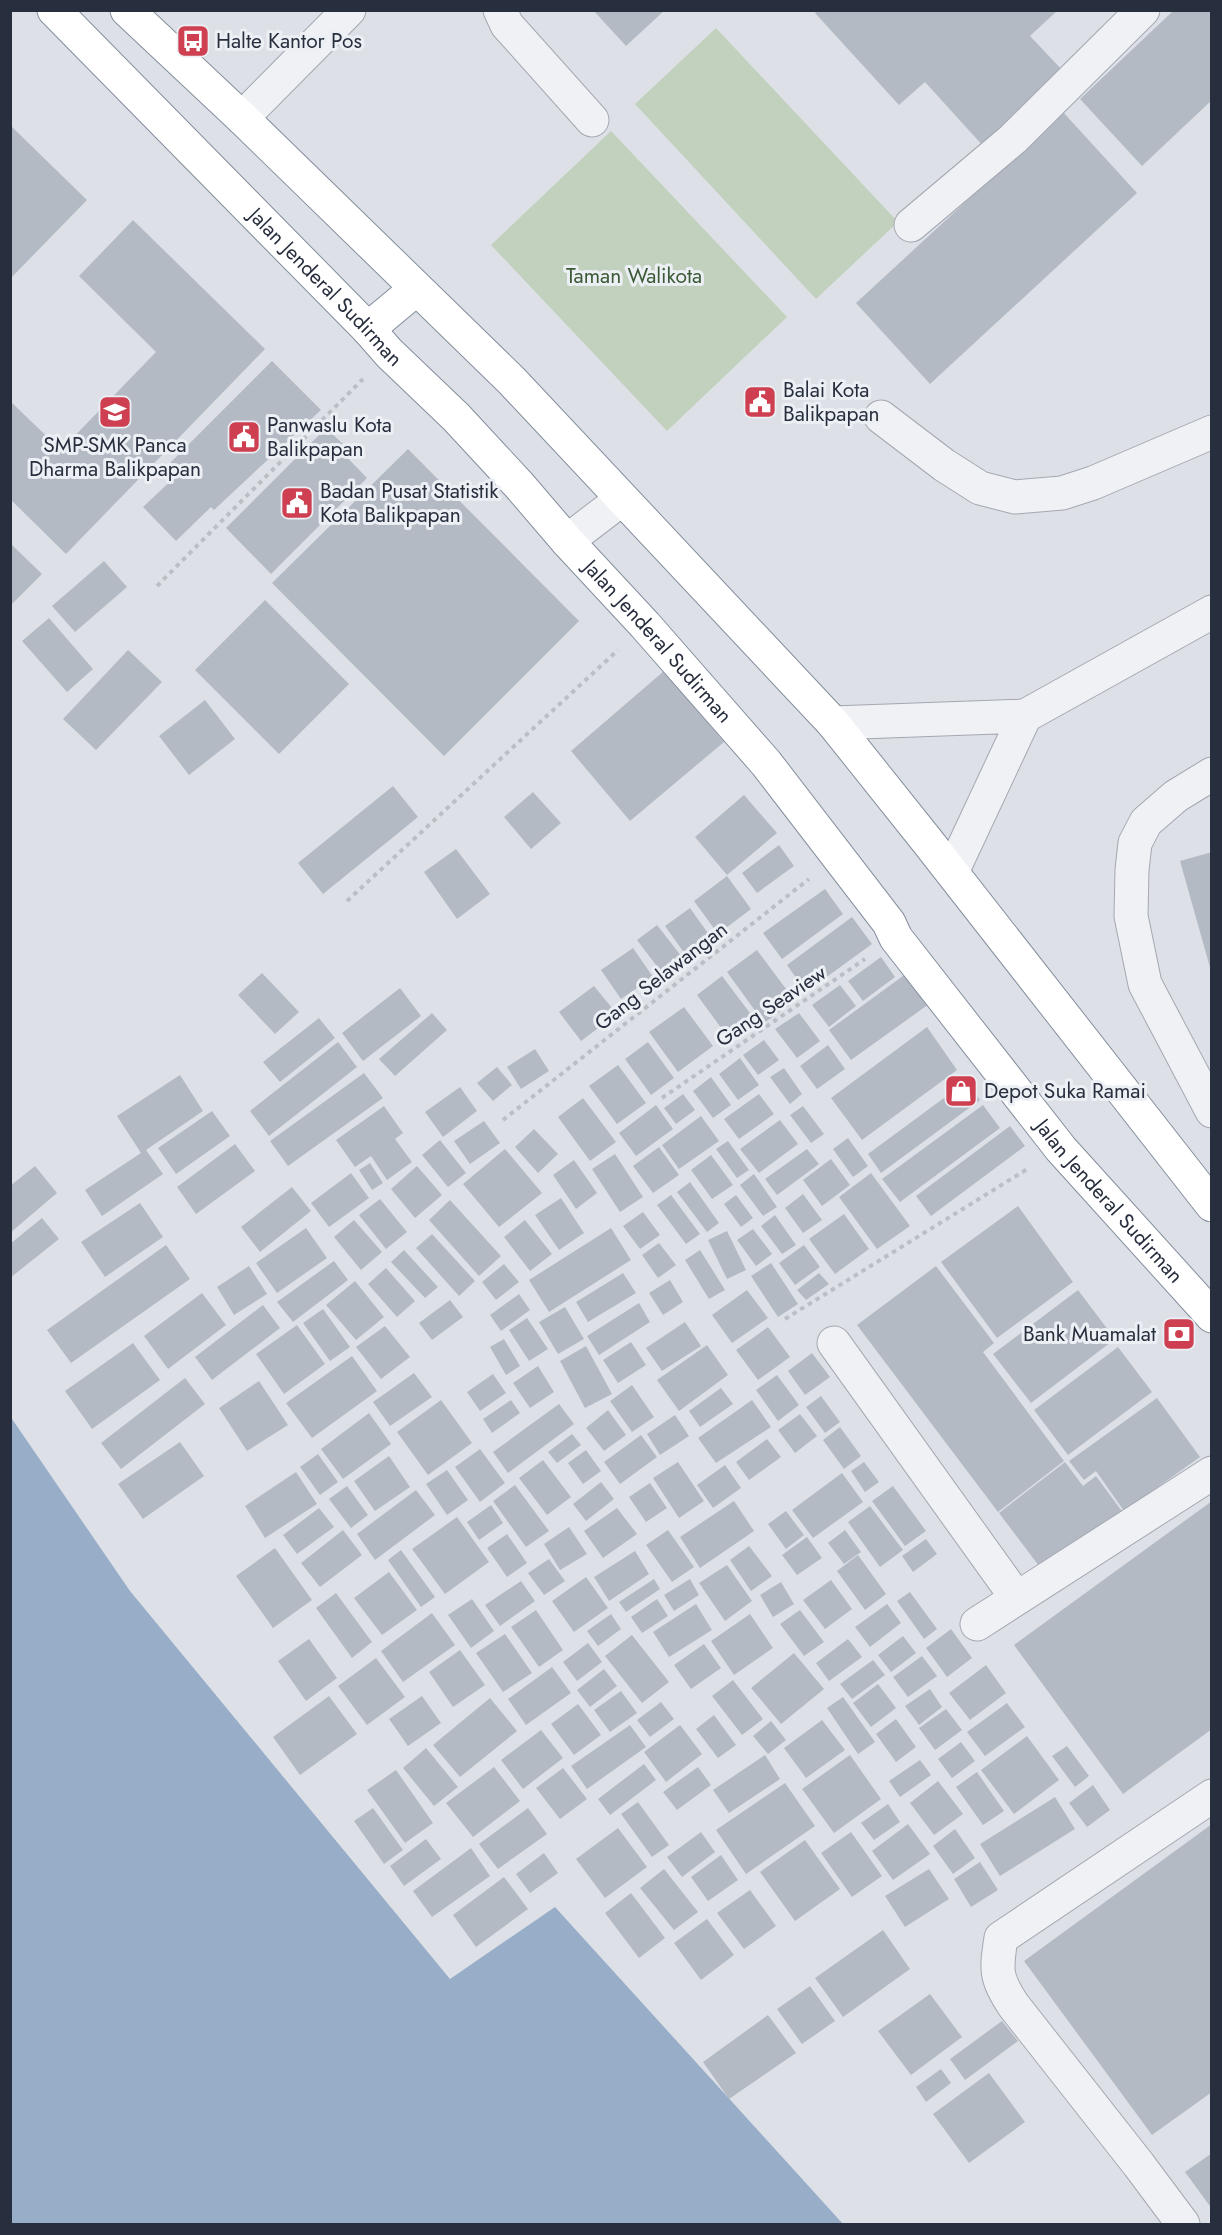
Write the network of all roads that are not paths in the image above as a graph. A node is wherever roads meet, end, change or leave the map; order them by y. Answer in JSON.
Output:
{"nodes":[{"id":1,"x":54,"y":10,"type":"edge"},
{"id":2,"x":127,"y":10,"type":"edge"},
{"id":3,"x":349,"y":10,"type":"edge"},
{"id":4,"x":500,"y":10,"type":"edge"},
{"id":5,"x":1143,"y":10,"type":"edge"},
{"id":6,"x":242,"y":118,"type":"junction"},
{"id":7,"x":592,"y":120,"type":"dead end"},
{"id":8,"x":911,"y":225,"type":"dead end"},
{"id":9,"x":416,"y":289,"type":"junction"},
{"id":10,"x":368,"y":329,"type":"junction"},
{"id":11,"x":881,"y":417,"type":"dead end"},
{"id":12,"x":1212,"y":432,"type":"edge"},
{"id":13,"x":622,"y":499,"type":"junction"},
{"id":14,"x":567,"y":541,"type":"junction"},
{"id":15,"x":1212,"y":612,"type":"edge"},
{"id":16,"x":1025,"y":716,"type":"junction"},
{"id":17,"x":833,"y":723,"type":"junction"},
{"id":18,"x":1212,"y":774,"type":"edge"},
{"id":19,"x":952,"y":872,"type":"junction"},
{"id":20,"x":1212,"y":1112,"type":"edge"},
{"id":21,"x":1212,"y":1205,"type":"edge"},
{"id":22,"x":1212,"y":1316,"type":"edge"},
{"id":23,"x":834,"y":1343,"type":"dead end"},
{"id":24,"x":1212,"y":1473,"type":"edge"},
{"id":25,"x":1016,"y":1597,"type":"junction"},
{"id":26,"x":977,"y":1624,"type":"dead end"},
{"id":27,"x":1212,"y":1796,"type":"edge"},
{"id":28,"x":1183,"y":2224,"type":"edge"}],
"edges":[{"from":1,"to":10,"type":"highway","name":"Jalan Jenderal Sudirman"},
{"from":2,"to":6,"type":"highway"},
{"from":3,"to":6,"type":"street"},
{"from":4,"to":7,"type":"street"},
{"from":5,"to":8,"type":"street"},
{"from":6,"to":9,"type":"highway"},
{"from":9,"to":10,"type":"highway"},
{"from":9,"to":13,"type":"highway"},
{"from":10,"to":14,"type":"highway","name":"Jalan Jenderal Sudirman"},
{"from":11,"to":12,"type":"street"},
{"from":13,"to":14,"type":"street"},
{"from":13,"to":17,"type":"highway"},
{"from":14,"to":22,"type":"highway","name":"Jalan Jenderal Sudirman"},
{"from":15,"to":16,"type":"street"},
{"from":16,"to":17,"type":"street"},
{"from":16,"to":19,"type":"street"},
{"from":17,"to":19,"type":"highway"},
{"from":18,"to":20,"type":"street"},
{"from":19,"to":21,"type":"highway"},
{"from":23,"to":25,"type":"street"},
{"from":24,"to":25,"type":"street"},
{"from":25,"to":26,"type":"street"},
{"from":27,"to":28,"type":"street"}]}
